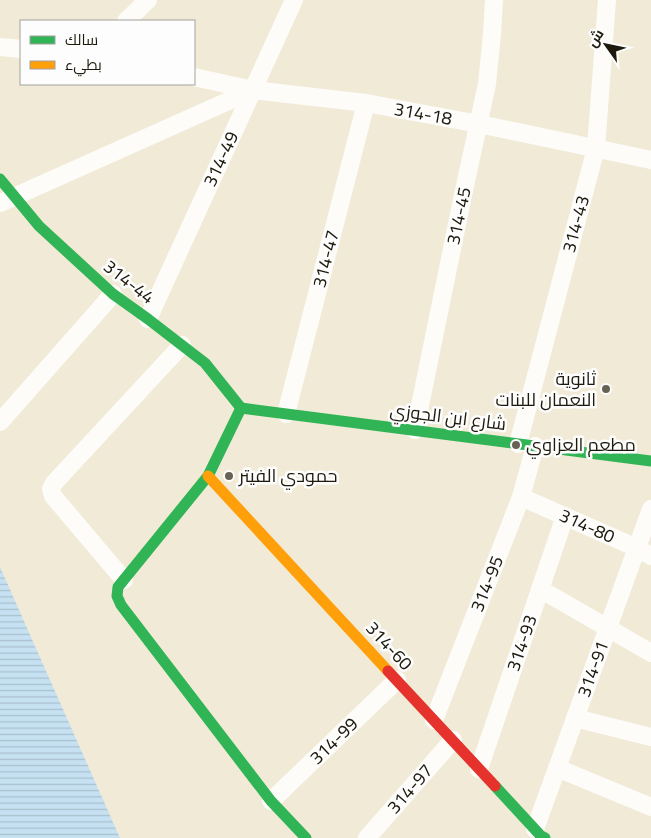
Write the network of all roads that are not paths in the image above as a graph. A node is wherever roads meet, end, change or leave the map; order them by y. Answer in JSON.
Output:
{"nodes":[{"id":1,"x":148,"y":0,"type":"edge"},
{"id":2,"x":294,"y":0,"type":"edge"},
{"id":3,"x":494,"y":0,"type":"edge"},
{"id":4,"x":607,"y":0,"type":"edge"},
{"id":5,"x":127,"y":20,"type":"edge"},
{"id":6,"x":0,"y":47,"type":"edge"},
{"id":7,"x":20,"y":49,"type":"edge"},
{"id":8,"x":195,"y":77,"type":"edge"},
{"id":9,"x":253,"y":90,"type":"junction"},
{"id":10,"x":366,"y":103,"type":"junction"},
{"id":11,"x":479,"y":124,"type":"junction"},
{"id":12,"x":596,"y":148,"type":"junction"},
{"id":13,"x":651,"y":160,"type":"edge"},
{"id":14,"x":0,"y":179,"type":"edge"},
{"id":15,"x":7,"y":200,"type":"edge"},
{"id":16,"x":112,"y":294,"type":"junction"},
{"id":17,"x":148,"y":319,"type":"junction"},
{"id":18,"x":182,"y":345,"type":"junction"},
{"id":19,"x":241,"y":408,"type":"junction"},
{"id":20,"x":286,"y":414,"type":"junction"},
{"id":21,"x":0,"y":422,"type":"edge"},
{"id":22,"x":415,"y":430,"type":"junction"},
{"id":23,"x":526,"y":445,"type":"junction"},
{"id":24,"x":651,"y":461,"type":"edge"},
{"id":25,"x":208,"y":476,"type":"junction"},
{"id":26,"x":521,"y":497,"type":"junction"},
{"id":27,"x":651,"y":509,"type":"edge"},
{"id":28,"x":565,"y":516,"type":"junction"},
{"id":29,"x":644,"y":552,"type":"edge"},
{"id":30,"x":124,"y":580,"type":"junction"},
{"id":31,"x":540,"y":589,"type":"junction"},
{"id":32,"x":608,"y":629,"type":"junction"},
{"id":33,"x":651,"y":653,"type":"edge"},
{"id":34,"x":397,"y":680,"type":"junction"},
{"id":35,"x":575,"y":718,"type":"junction"},
{"id":36,"x":434,"y":720,"type":"junction"},
{"id":37,"x":651,"y":737,"type":"edge"},
{"id":38,"x":452,"y":740,"type":"junction"},
{"id":39,"x":557,"y":768,"type":"junction"},
{"id":40,"x":479,"y":769,"type":"junction"},
{"id":41,"x":271,"y":801,"type":"junction"},
{"id":42,"x":651,"y":807,"type":"edge"},
{"id":43,"x":540,"y":834,"type":"edge"},
{"id":44,"x":306,"y":838,"type":"edge"},
{"id":45,"x":367,"y":838,"type":"edge"}],
"edges":[{"from":1,"to":5,"type":"street"},
{"from":2,"to":9,"type":"street","name":"314-49"},
{"from":3,"to":11,"type":"street","name":"314-45"},
{"from":4,"to":12,"type":"street","name":"314-43"},
{"from":6,"to":7,"type":"street"},
{"from":8,"to":9,"type":"street","name":"314-18"},
{"from":9,"to":10,"type":"street","name":"314-18"},
{"from":9,"to":15,"type":"street"},
{"from":9,"to":17,"type":"street","name":"314-49"},
{"from":10,"to":11,"type":"street","name":"314-18"},
{"from":10,"to":20,"type":"street","name":"314-47"},
{"from":11,"to":12,"type":"street","name":"314-18"},
{"from":11,"to":22,"type":"street","name":"314-45"},
{"from":12,"to":13,"type":"street","name":"314-18"},
{"from":12,"to":23,"type":"street","name":"314-43"},
{"from":14,"to":15,"type":"street","name":"314-44"},
{"from":15,"to":16,"type":"street","name":"314-44"},
{"from":16,"to":17,"type":"street","name":"314-44"},
{"from":16,"to":21,"type":"street"},
{"from":17,"to":18,"type":"street","name":"314-44"},
{"from":18,"to":19,"type":"street","name":"314-44"},
{"from":18,"to":30,"type":"street"},
{"from":19,"to":20,"type":"street","name":"شارع ابن الجوزي"},
{"from":19,"to":25,"type":"street"},
{"from":20,"to":22,"type":"street","name":"شارع ابن الجوزي"},
{"from":22,"to":23,"type":"street","name":"شارع ابن الجوزي"},
{"from":23,"to":24,"type":"street","name":"شارع ابن الجوزي"},
{"from":23,"to":26,"type":"street","name":"314-95"},
{"from":25,"to":30,"type":"street"},
{"from":25,"to":34,"type":"street","name":"314-60"},
{"from":26,"to":28,"type":"street","name":"314-80"},
{"from":26,"to":36,"type":"street","name":"314-95"},
{"from":27,"to":29,"type":"street","name":"314-91"},
{"from":28,"to":29,"type":"street","name":"314-80"},
{"from":28,"to":31,"type":"street","name":"314-93"},
{"from":29,"to":32,"type":"street","name":"314-91"},
{"from":30,"to":41,"type":"street"},
{"from":31,"to":32,"type":"street"},
{"from":31,"to":40,"type":"street","name":"314-93"},
{"from":32,"to":33,"type":"street"},
{"from":32,"to":35,"type":"street","name":"314-91"},
{"from":34,"to":36,"type":"street","name":"314-60"},
{"from":34,"to":41,"type":"street","name":"314-99"},
{"from":35,"to":37,"type":"street"},
{"from":35,"to":39,"type":"street","name":"314-91"},
{"from":36,"to":38,"type":"street","name":"314-60"},
{"from":38,"to":40,"type":"street","name":"314-60"},
{"from":38,"to":45,"type":"street","name":"314-97"},
{"from":39,"to":42,"type":"street"},
{"from":39,"to":43,"type":"street","name":"314-91"},
{"from":40,"to":43,"type":"street","name":"314-60"},
{"from":41,"to":44,"type":"street"}]}
